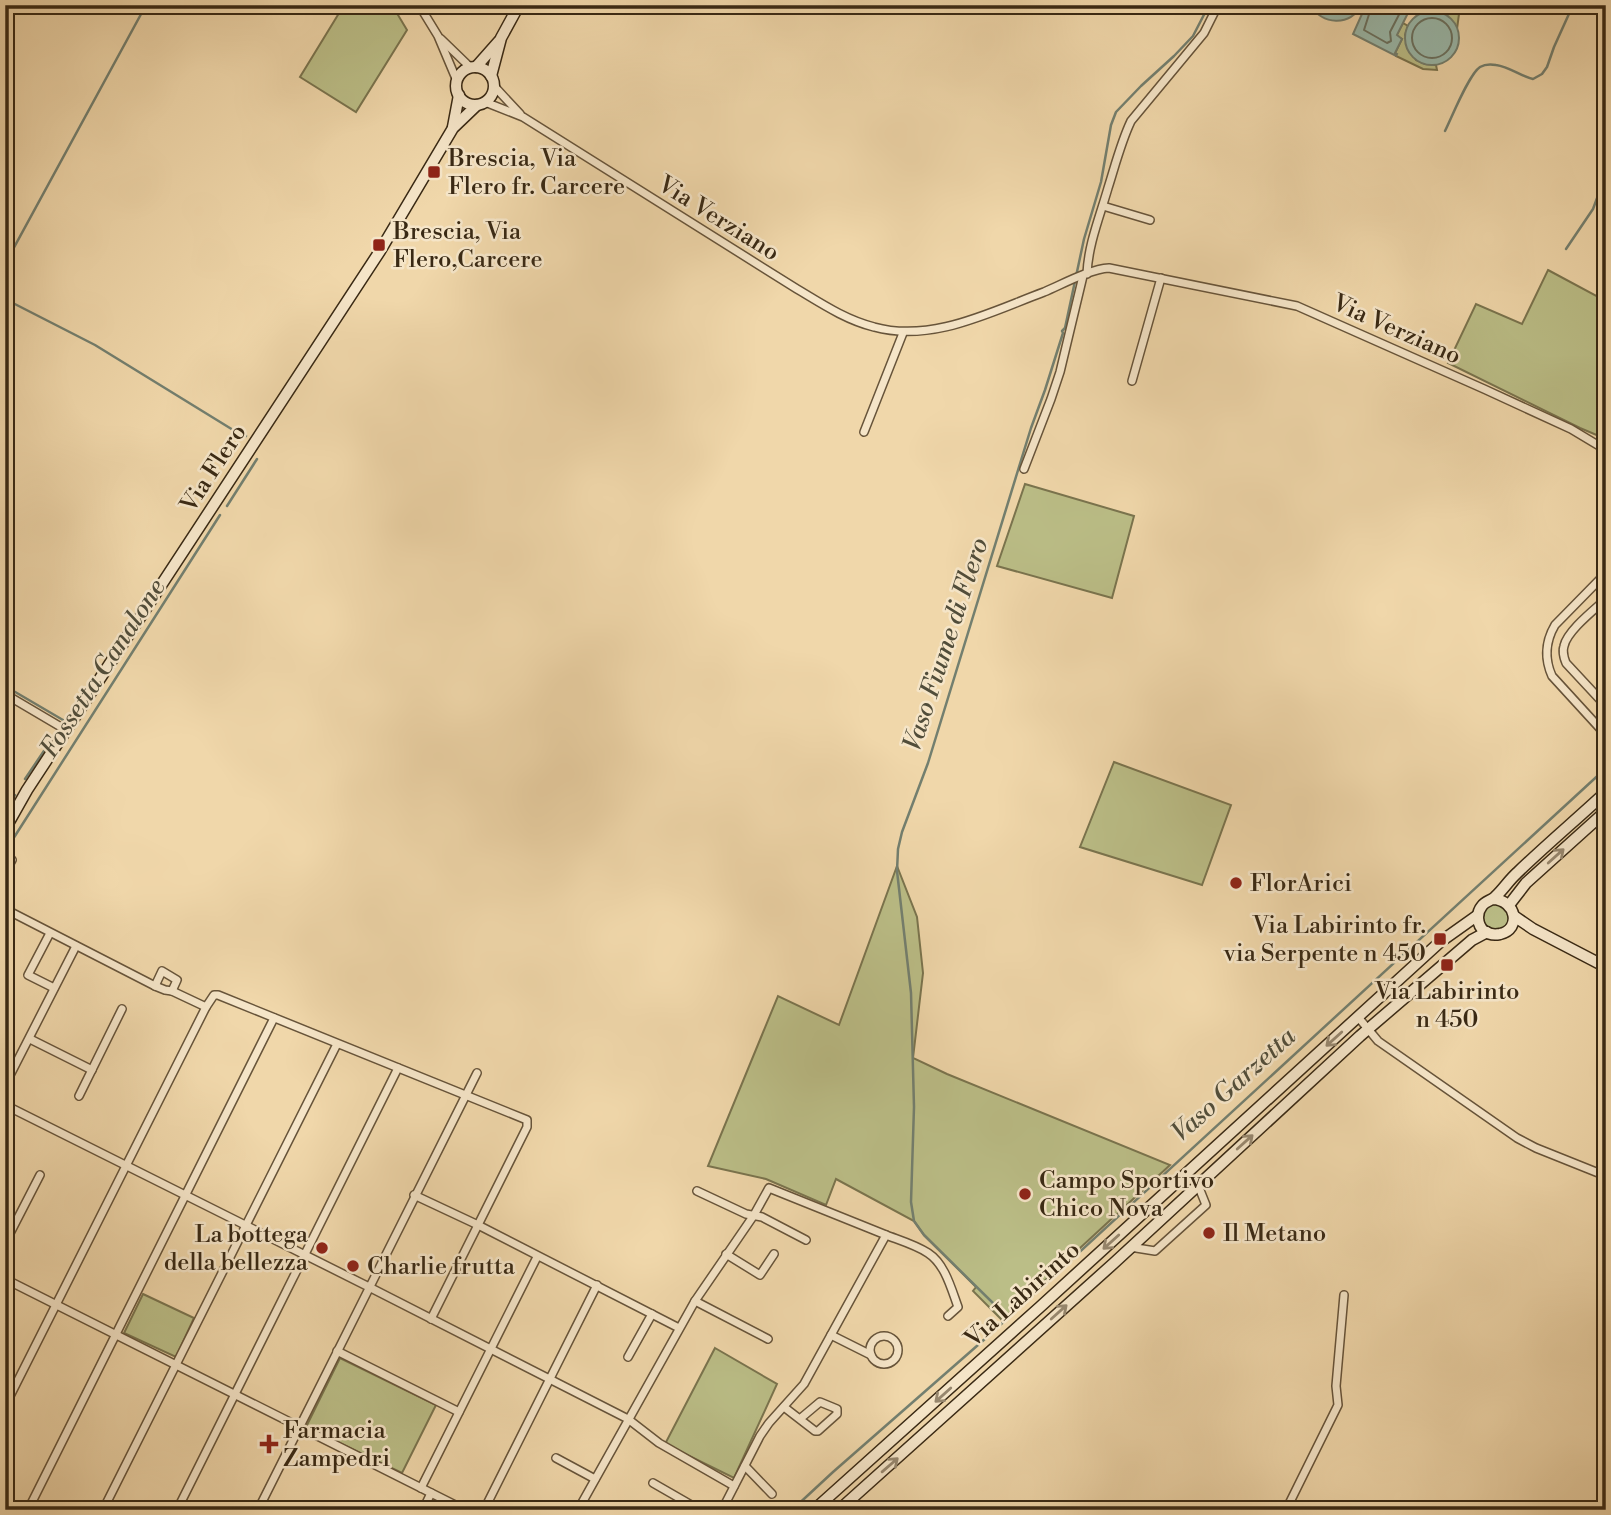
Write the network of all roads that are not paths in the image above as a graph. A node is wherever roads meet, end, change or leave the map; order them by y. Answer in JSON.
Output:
{"nodes":[{"id":1,"x":419,"y":5,"type":"edge"},
{"id":2,"x":519,"y":5,"type":"edge"},
{"id":3,"x":1218,"y":5,"type":"edge"},
{"id":4,"x":438,"y":36,"type":"junction"},
{"id":5,"x":501,"y":38,"type":"junction"},
{"id":6,"x":473,"y":67,"type":"junction"},
{"id":7,"x":457,"y":80,"type":"junction"},
{"id":8,"x":492,"y":81,"type":"junction"},
{"id":9,"x":458,"y":96,"type":"junction"},
{"id":10,"x":481,"y":103,"type":"junction"},
{"id":11,"x":523,"y":117,"type":"junction"},
{"id":12,"x":453,"y":128,"type":"junction"},
{"id":13,"x":1103,"y":206,"type":"junction"},
{"id":14,"x":1150,"y":220,"type":"dead end"},
{"id":15,"x":1084,"y":275,"type":"junction"},
{"id":16,"x":1161,"y":278,"type":"junction"},
{"id":17,"x":903,"y":333,"type":"junction"},
{"id":18,"x":1132,"y":381,"type":"dead end"},
{"id":19,"x":864,"y":432,"type":"dead end"},
{"id":20,"x":1606,"y":450,"type":"edge"},
{"id":21,"x":1024,"y":468,"type":"dead end"},
{"id":22,"x":1606,"y":573,"type":"edge"},
{"id":23,"x":1606,"y":599,"type":"edge"},
{"id":24,"x":1581,"y":681,"type":"junction"},
{"id":25,"x":5,"y":694,"type":"edge"},
{"id":26,"x":1568,"y":694,"type":"junction"},
{"id":27,"x":1606,"y":706,"type":"edge"},
{"id":28,"x":66,"y":730,"type":"junction"},
{"id":29,"x":1605,"y":734,"type":"edge"},
{"id":30,"x":1606,"y":792,"type":"edge"},
{"id":31,"x":1606,"y":811,"type":"edge"},
{"id":32,"x":5,"y":829,"type":"edge"},
{"id":33,"x":12,"y":860,"type":"dead end"},
{"id":34,"x":5,"y":873,"type":"edge"},
{"id":35,"x":1493,"y":900,"type":"junction"},
{"id":36,"x":1509,"y":905,"type":"junction"},
{"id":37,"x":5,"y":909,"type":"edge"},
{"id":38,"x":1478,"y":915,"type":"junction"},
{"id":39,"x":1514,"y":916,"type":"junction"},
{"id":40,"x":1510,"y":928,"type":"junction"},
{"id":41,"x":1533,"y":929,"type":"junction"},
{"id":42,"x":1487,"y":932,"type":"junction"},
{"id":43,"x":50,"y":933,"type":"junction"},
{"id":44,"x":76,"y":946,"type":"junction"},
{"id":45,"x":1606,"y":967,"type":"edge"},
{"id":46,"x":155,"y":986,"type":"junction"},
{"id":47,"x":54,"y":988,"type":"junction"},
{"id":48,"x":172,"y":991,"type":"junction"},
{"id":49,"x":206,"y":1007,"type":"junction"},
{"id":50,"x":122,"y":1009,"type":"dead end"},
{"id":51,"x":1357,"y":1017,"type":"junction"},
{"id":52,"x":274,"y":1018,"type":"junction"},
{"id":53,"x":1368,"y":1029,"type":"junction"},
{"id":54,"x":30,"y":1039,"type":"junction"},
{"id":55,"x":337,"y":1044,"type":"junction"},
{"id":56,"x":398,"y":1068,"type":"junction"},
{"id":57,"x":92,"y":1070,"type":"junction"},
{"id":58,"x":477,"y":1073,"type":"dead end"},
{"id":59,"x":5,"y":1085,"type":"edge"},
{"id":60,"x":79,"y":1096,"type":"dead end"},
{"id":61,"x":464,"y":1096,"type":"junction"},
{"id":62,"x":5,"y":1105,"type":"edge"},
{"id":63,"x":1251,"y":1114,"type":"junction"},
{"id":64,"x":1261,"y":1127,"type":"junction"},
{"id":65,"x":126,"y":1165,"type":"junction"},
{"id":66,"x":40,"y":1175,"type":"dead end"},
{"id":67,"x":1606,"y":1176,"type":"edge"},
{"id":68,"x":1198,"y":1185,"type":"junction"},
{"id":69,"x":697,"y":1191,"type":"dead end"},
{"id":70,"x":186,"y":1195,"type":"junction"},
{"id":71,"x":415,"y":1195,"type":"junction"},
{"id":72,"x":754,"y":1215,"type":"junction"},
{"id":73,"x":244,"y":1225,"type":"junction"},
{"id":74,"x":478,"y":1225,"type":"junction"},
{"id":75,"x":886,"y":1235,"type":"junction"},
{"id":76,"x":806,"y":1240,"type":"dead end"},
{"id":77,"x":5,"y":1243,"type":"edge"},
{"id":78,"x":1130,"y":1247,"type":"junction"},
{"id":79,"x":726,"y":1254,"type":"junction"},
{"id":80,"x":774,"y":1254,"type":"dead end"},
{"id":81,"x":305,"y":1255,"type":"junction"},
{"id":82,"x":537,"y":1257,"type":"junction"},
{"id":83,"x":5,"y":1279,"type":"edge"},
{"id":84,"x":597,"y":1285,"type":"junction"},
{"id":85,"x":369,"y":1287,"type":"junction"},
{"id":86,"x":1344,"y":1295,"type":"dead end"},
{"id":87,"x":695,"y":1301,"type":"junction"},
{"id":88,"x":56,"y":1305,"type":"junction"},
{"id":89,"x":652,"y":1314,"type":"junction"},
{"id":90,"x":948,"y":1316,"type":"dead end"},
{"id":91,"x":431,"y":1318,"type":"junction"},
{"id":92,"x":679,"y":1328,"type":"junction"},
{"id":93,"x":116,"y":1335,"type":"junction"},
{"id":94,"x":831,"y":1335,"type":"junction"},
{"id":95,"x":768,"y":1339,"type":"dead end"},
{"id":96,"x":490,"y":1349,"type":"junction"},
{"id":97,"x":337,"y":1351,"type":"junction"},
{"id":98,"x":871,"y":1355,"type":"junction"},
{"id":99,"x":628,"y":1357,"type":"dead end"},
{"id":100,"x":176,"y":1365,"type":"junction"},
{"id":101,"x":550,"y":1379,"type":"junction"},
{"id":102,"x":235,"y":1394,"type":"junction"},
{"id":103,"x":5,"y":1406,"type":"edge"},
{"id":104,"x":785,"y":1407,"type":"junction"},
{"id":105,"x":458,"y":1412,"type":"junction"},
{"id":106,"x":801,"y":1418,"type":"junction"},
{"id":107,"x":628,"y":1419,"type":"junction"},
{"id":108,"x":300,"y":1428,"type":"junction"},
{"id":109,"x":556,"y":1458,"type":"dead end"},
{"id":110,"x":745,"y":1466,"type":"junction"},
{"id":111,"x":595,"y":1479,"type":"junction"},
{"id":112,"x":653,"y":1483,"type":"dead end"},
{"id":113,"x":734,"y":1486,"type":"junction"},
{"id":114,"x":421,"y":1488,"type":"junction"},
{"id":115,"x":431,"y":1493,"type":"junction"},
{"id":116,"x":772,"y":1494,"type":"dead end"},
{"id":117,"x":29,"y":1510,"type":"edge"},
{"id":118,"x":103,"y":1510,"type":"edge"},
{"id":119,"x":177,"y":1510,"type":"edge"},
{"id":120,"x":258,"y":1510,"type":"edge"},
{"id":121,"x":423,"y":1510,"type":"edge"},
{"id":122,"x":465,"y":1510,"type":"edge"},
{"id":123,"x":484,"y":1510,"type":"edge"},
{"id":124,"x":578,"y":1510,"type":"edge"},
{"id":125,"x":700,"y":1510,"type":"edge"},
{"id":126,"x":722,"y":1510,"type":"edge"},
{"id":127,"x":814,"y":1510,"type":"edge"},
{"id":128,"x":839,"y":1510,"type":"edge"},
{"id":129,"x":1286,"y":1510,"type":"edge"}],
"edges":[{"from":1,"to":4,"type":"street"},
{"from":2,"to":5,"type":"street"},
{"from":3,"to":13,"type":"street"},
{"from":4,"to":6,"type":"street"},
{"from":4,"to":7,"type":"street"},
{"from":5,"to":6,"type":"street"},
{"from":5,"to":8,"type":"street"},
{"from":6,"to":7,"type":"street"},
{"from":6,"to":8,"type":"street"},
{"from":7,"to":9,"type":"street"},
{"from":8,"to":10,"type":"street"},
{"from":8,"to":11,"type":"street","name":"Via Verziano"},
{"from":9,"to":10,"type":"street"},
{"from":9,"to":12,"type":"street"},
{"from":10,"to":11,"type":"street","name":"Via Verziano"},
{"from":10,"to":12,"type":"street"},
{"from":11,"to":17,"type":"street","name":"Via Verziano"},
{"from":12,"to":28,"type":"street","name":"Via Flero"},
{"from":13,"to":14,"type":"street"},
{"from":13,"to":15,"type":"street"},
{"from":15,"to":16,"type":"street","name":"Via Verziano"},
{"from":15,"to":17,"type":"street","name":"Via Verziano"},
{"from":15,"to":21,"type":"street"},
{"from":16,"to":18,"type":"street"},
{"from":16,"to":20,"type":"street","name":"Via Verziano"},
{"from":17,"to":19,"type":"street"},
{"from":22,"to":26,"type":"street"},
{"from":23,"to":24,"type":"street"},
{"from":24,"to":26,"type":"street"},
{"from":24,"to":27,"type":"street"},
{"from":25,"to":28,"type":"street"},
{"from":26,"to":29,"type":"street"},
{"from":28,"to":32,"type":"street","name":"Via Flero"},
{"from":30,"to":35,"type":"street"},
{"from":36,"to":31,"type":"street","one_way":true},
{"from":33,"to":34,"type":"street"},
{"from":35,"to":36,"type":"street"},
{"from":35,"to":38,"type":"street"},
{"from":36,"to":39,"type":"street"},
{"from":37,"to":43,"type":"street"},
{"from":38,"to":42,"type":"street"},
{"from":38,"to":51,"type":"street","name":"Via Labirinto"},
{"from":39,"to":40,"type":"street"},
{"from":39,"to":41,"type":"street"},
{"from":40,"to":41,"type":"street"},
{"from":40,"to":42,"type":"street"},
{"from":41,"to":45,"type":"street"},
{"from":42,"to":53,"type":"street","name":"Via Labirinto"},
{"from":43,"to":44,"type":"street"},
{"from":43,"to":47,"type":"street"},
{"from":44,"to":46,"type":"street"},
{"from":44,"to":47,"type":"street"},
{"from":46,"to":48,"type":"street"},
{"from":46,"to":48,"type":"street"},
{"from":47,"to":54,"type":"street"},
{"from":48,"to":49,"type":"street"},
{"from":49,"to":52,"type":"street"},
{"from":49,"to":65,"type":"street"},
{"from":50,"to":57,"type":"street"},
{"from":51,"to":53,"type":"street"},
{"from":51,"to":63,"type":"street","name":"Via Labirinto","one_way":true},
{"from":52,"to":55,"type":"street"},
{"from":52,"to":70,"type":"street"},
{"from":53,"to":64,"type":"street","name":"Via Labirinto"},
{"from":53,"to":67,"type":"street"},
{"from":54,"to":57,"type":"street"},
{"from":54,"to":59,"type":"street"},
{"from":55,"to":56,"type":"street"},
{"from":55,"to":73,"type":"street"},
{"from":56,"to":61,"type":"street"},
{"from":56,"to":81,"type":"street"},
{"from":57,"to":60,"type":"street"},
{"from":58,"to":61,"type":"street"},
{"from":61,"to":71,"type":"street"},
{"from":61,"to":74,"type":"street"},
{"from":62,"to":65,"type":"street"},
{"from":63,"to":64,"type":"street"},
{"from":63,"to":127,"type":"street","name":"Via Labirinto","one_way":true},
{"from":68,"to":64,"type":"street","name":"Via Labirinto","one_way":true},
{"from":65,"to":70,"type":"street"},
{"from":65,"to":88,"type":"street"},
{"from":66,"to":77,"type":"street"},
{"from":68,"to":78,"type":"street","name":"Via Labirinto"},
{"from":68,"to":78,"type":"street"},
{"from":69,"to":72,"type":"street"},
{"from":70,"to":73,"type":"street"},
{"from":70,"to":93,"type":"street"},
{"from":71,"to":74,"type":"street"},
{"from":71,"to":85,"type":"street"},
{"from":72,"to":75,"type":"street"},
{"from":72,"to":76,"type":"street"},
{"from":72,"to":79,"type":"street"},
{"from":73,"to":81,"type":"street"},
{"from":73,"to":100,"type":"street"},
{"from":74,"to":82,"type":"street"},
{"from":74,"to":91,"type":"street"},
{"from":75,"to":90,"type":"street"},
{"from":75,"to":94,"type":"street"},
{"from":128,"to":78,"type":"street","name":"Via Labirinto","one_way":true},
{"from":79,"to":80,"type":"street"},
{"from":79,"to":87,"type":"street"},
{"from":81,"to":85,"type":"street"},
{"from":81,"to":102,"type":"street"},
{"from":82,"to":84,"type":"street"},
{"from":82,"to":96,"type":"street"},
{"from":83,"to":88,"type":"street"},
{"from":84,"to":89,"type":"street"},
{"from":84,"to":101,"type":"street"},
{"from":85,"to":91,"type":"street"},
{"from":85,"to":97,"type":"street"},
{"from":86,"to":129,"type":"street"},
{"from":87,"to":92,"type":"street"},
{"from":87,"to":95,"type":"street"},
{"from":88,"to":93,"type":"street"},
{"from":88,"to":103,"type":"street"},
{"from":89,"to":92,"type":"street"},
{"from":89,"to":99,"type":"street"},
{"from":91,"to":96,"type":"street"},
{"from":92,"to":107,"type":"street"},
{"from":93,"to":100,"type":"street"},
{"from":93,"to":117,"type":"street"},
{"from":94,"to":98,"type":"street"},
{"from":94,"to":104,"type":"street"},
{"from":96,"to":101,"type":"street"},
{"from":96,"to":105,"type":"street"},
{"from":97,"to":105,"type":"street"},
{"from":97,"to":108,"type":"street"},
{"from":98,"to":98,"type":"street"},
{"from":100,"to":102,"type":"street"},
{"from":100,"to":118,"type":"street"},
{"from":101,"to":107,"type":"street"},
{"from":101,"to":123,"type":"street"},
{"from":102,"to":108,"type":"street"},
{"from":102,"to":119,"type":"street"},
{"from":104,"to":106,"type":"street"},
{"from":104,"to":110,"type":"street"},
{"from":105,"to":114,"type":"street"},
{"from":106,"to":106,"type":"street"},
{"from":107,"to":111,"type":"street"},
{"from":107,"to":113,"type":"street"},
{"from":108,"to":114,"type":"street"},
{"from":108,"to":120,"type":"street"},
{"from":109,"to":111,"type":"street"},
{"from":110,"to":113,"type":"street"},
{"from":110,"to":116,"type":"street"},
{"from":111,"to":124,"type":"street"},
{"from":112,"to":125,"type":"street"},
{"from":113,"to":126,"type":"street"},
{"from":114,"to":115,"type":"street"},
{"from":115,"to":121,"type":"street"},
{"from":115,"to":122,"type":"street"}]}
